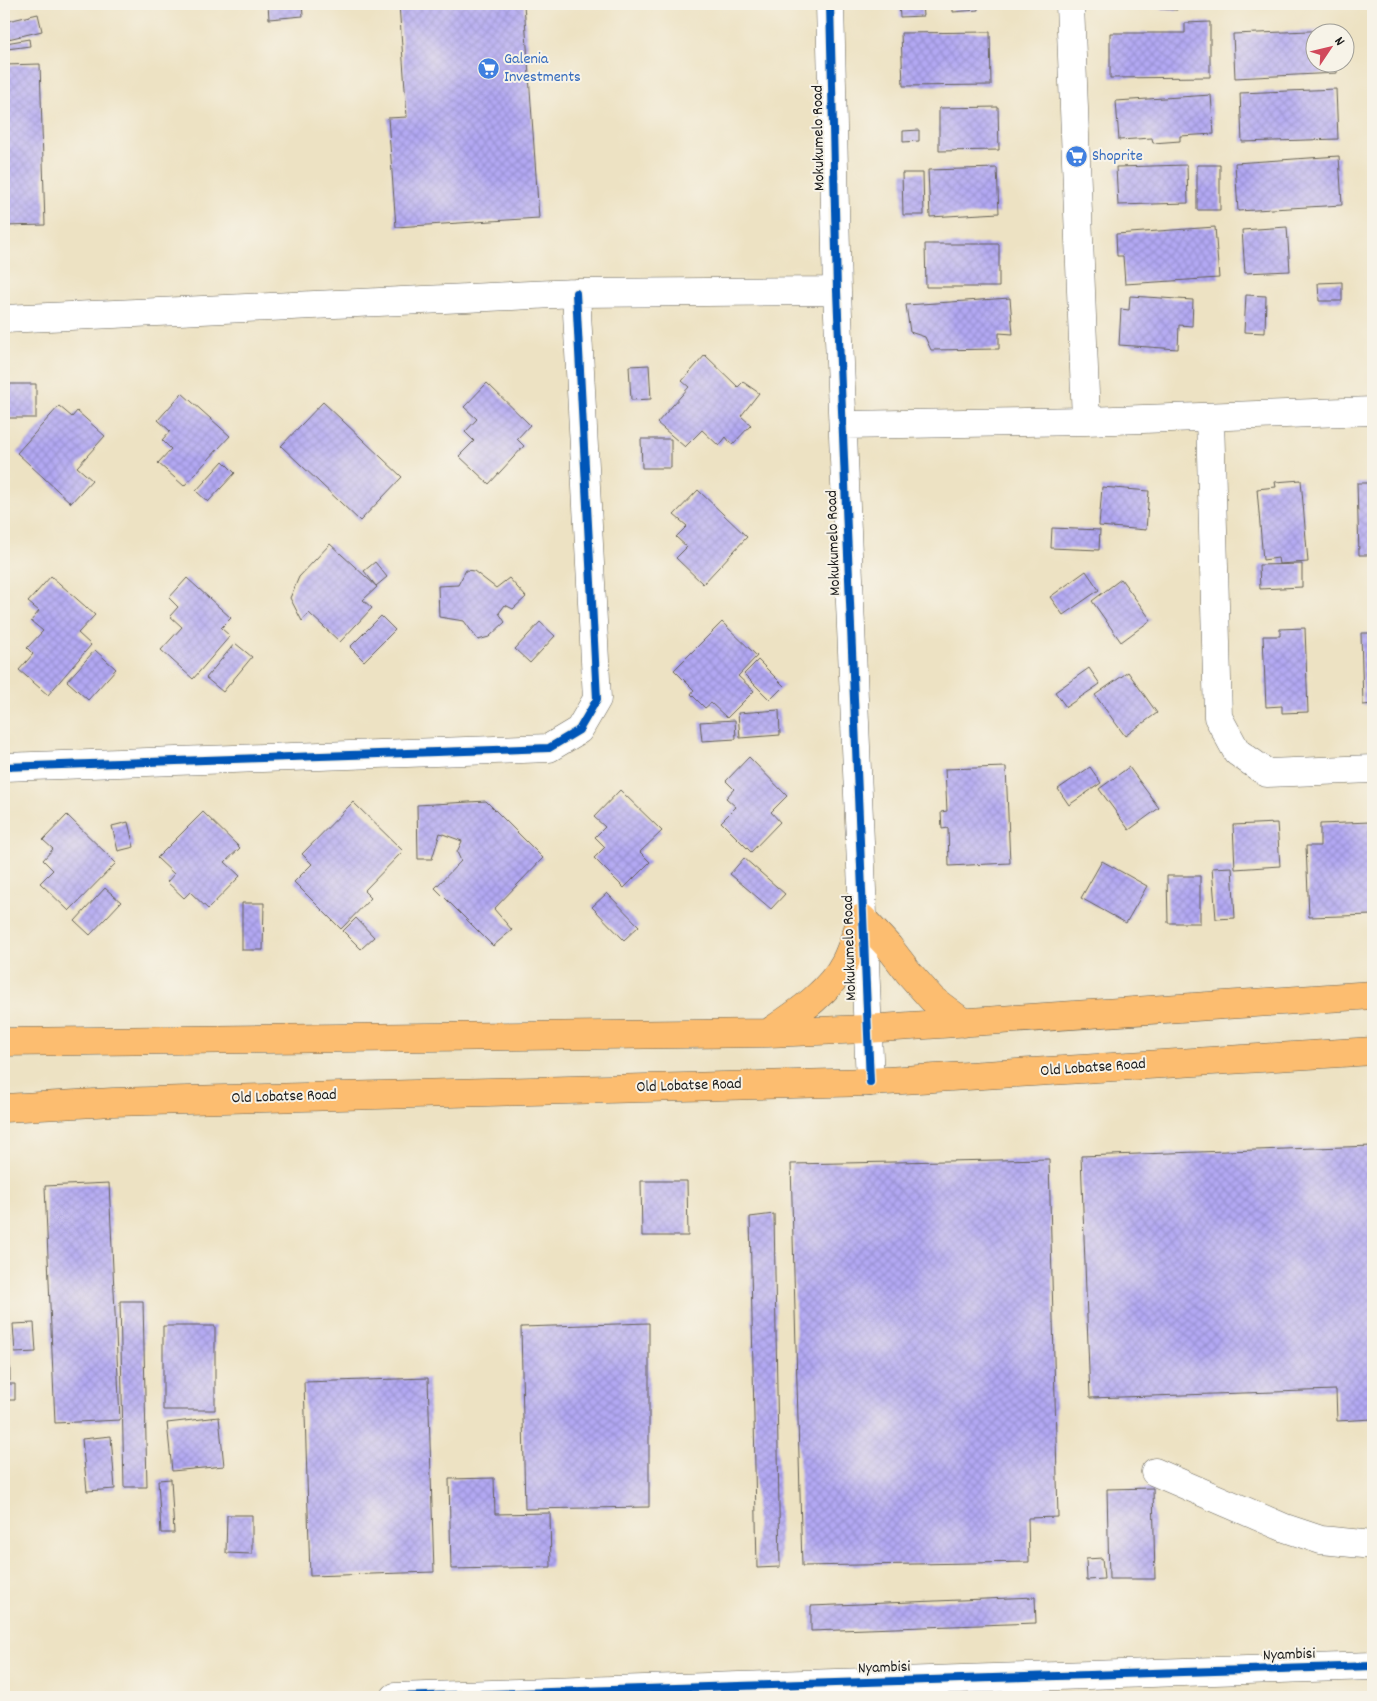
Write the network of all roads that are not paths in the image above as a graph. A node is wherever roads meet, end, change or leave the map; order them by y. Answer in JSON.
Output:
{"nodes":[{"id":1,"x":830,"y":4,"type":"edge"},
{"id":2,"x":1070,"y":4,"type":"edge"},
{"id":3,"x":837,"y":291,"type":"junction"},
{"id":4,"x":576,"y":293,"type":"junction"},
{"id":5,"x":4,"y":319,"type":"edge"},
{"id":6,"x":1373,"y":411,"type":"edge"},
{"id":7,"x":1210,"y":417,"type":"junction"},
{"id":8,"x":1086,"y":421,"type":"junction"},
{"id":9,"x":843,"y":425,"type":"junction"},
{"id":10,"x":4,"y":767,"type":"edge"},
{"id":11,"x":1373,"y":769,"type":"edge"},
{"id":12,"x":862,"y":918,"type":"junction"},
{"id":13,"x":1373,"y":995,"type":"edge"},
{"id":14,"x":964,"y":1023,"type":"junction"},
{"id":15,"x":866,"y":1029,"type":"junction"},
{"id":16,"x":768,"y":1033,"type":"junction"},
{"id":17,"x":4,"y":1042,"type":"edge"},
{"id":18,"x":1373,"y":1051,"type":"edge"},
{"id":19,"x":870,"y":1082,"type":"junction"},
{"id":20,"x":4,"y":1108,"type":"edge"},
{"id":21,"x":1155,"y":1472,"type":"dead end"},
{"id":22,"x":1373,"y":1545,"type":"edge"},
{"id":23,"x":1373,"y":1666,"type":"edge"},
{"id":24,"x":395,"y":1697,"type":"edge"}],
"edges":[{"from":1,"to":3,"type":"street","name":"Mokukumelo Road"},
{"from":2,"to":8,"type":"street"},
{"from":3,"to":4,"type":"street"},
{"from":3,"to":9,"type":"street","name":"Mokukumelo Road"},
{"from":4,"to":5,"type":"street"},
{"from":4,"to":10,"type":"street"},
{"from":6,"to":7,"type":"street"},
{"from":7,"to":8,"type":"street"},
{"from":7,"to":11,"type":"street"},
{"from":8,"to":9,"type":"street"},
{"from":9,"to":12,"type":"street","name":"Mokukumelo Road"},
{"from":12,"to":14,"type":"main road"},
{"from":12,"to":15,"type":"street","name":"Mokukumelo Road"},
{"from":12,"to":16,"type":"main road"},
{"from":13,"to":14,"type":"main road"},
{"from":14,"to":15,"type":"main road"},
{"from":15,"to":16,"type":"main road"},
{"from":15,"to":19,"type":"street","name":"Mokukumelo Road"},
{"from":16,"to":17,"type":"main road"},
{"from":18,"to":19,"type":"main road","name":"Old Lobatse Road"},
{"from":19,"to":20,"type":"main road","name":"Old Lobatse Road"},
{"from":21,"to":22,"type":"street"},
{"from":23,"to":24,"type":"street","name":"Nyambisi"}]}
